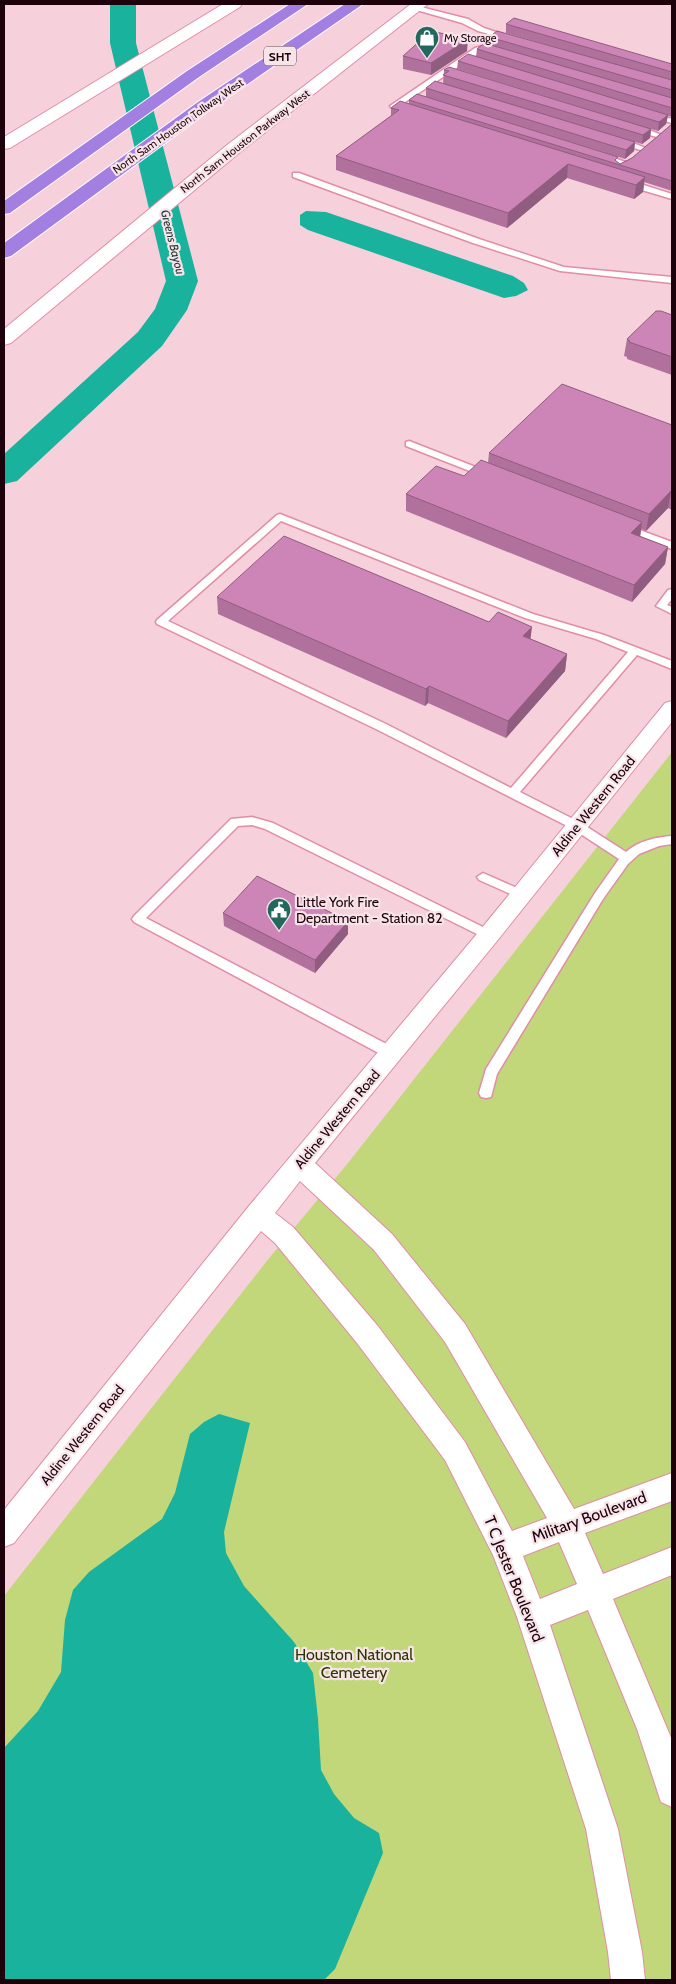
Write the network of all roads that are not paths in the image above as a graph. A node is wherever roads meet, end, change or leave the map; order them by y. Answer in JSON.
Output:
{"nodes":[{"id":1,"x":234,"y":4,"type":"edge"},
{"id":2,"x":300,"y":4,"type":"edge"},
{"id":3,"x":355,"y":4,"type":"edge"},
{"id":4,"x":418,"y":5,"type":"edge"},
{"id":5,"x":516,"y":39,"type":"edge"},
{"id":6,"x":500,"y":52,"type":"edge"},
{"id":7,"x":465,"y":58,"type":"junction"},
{"id":8,"x":475,"y":61,"type":"edge"},
{"id":9,"x":447,"y":71,"type":"junction"},
{"id":10,"x":456,"y":74,"type":"edge"},
{"id":11,"x":428,"y":84,"type":"junction"},
{"id":12,"x":437,"y":86,"type":"edge"},
{"id":13,"x":410,"y":96,"type":"junction"},
{"id":14,"x":420,"y":99,"type":"edge"},
{"id":15,"x":644,"y":112,"type":"edge"},
{"id":16,"x":409,"y":114,"type":"edge"},
{"id":17,"x":672,"y":121,"type":"edge"},
{"id":18,"x":672,"y":125,"type":"edge"},
{"id":19,"x":632,"y":127,"type":"edge"},
{"id":20,"x":660,"y":136,"type":"junction"},
{"id":21,"x":607,"y":137,"type":"edge"},
{"id":22,"x":4,"y":144,"type":"edge"},
{"id":23,"x":589,"y":152,"type":"edge"},
{"id":24,"x":635,"y":156,"type":"junction"},
{"id":25,"x":296,"y":175,"type":"dead end"},
{"id":26,"x":672,"y":197,"type":"edge"},
{"id":27,"x":4,"y":209,"type":"edge"},
{"id":28,"x":4,"y":252,"type":"edge"},
{"id":29,"x":672,"y":280,"type":"edge"},
{"id":30,"x":4,"y":339,"type":"edge"},
{"id":31,"x":409,"y":444,"type":"dead end"},
{"id":32,"x":500,"y":480,"type":"edge"},
{"id":33,"x":618,"y":525,"type":"edge"},
{"id":34,"x":672,"y":546,"type":"edge"},
{"id":35,"x":672,"y":592,"type":"edge"},
{"id":36,"x":672,"y":611,"type":"edge"},
{"id":37,"x":635,"y":651,"type":"junction"},
{"id":38,"x":672,"y":665,"type":"edge"},
{"id":39,"x":672,"y":708,"type":"edge"},
{"id":40,"x":512,"y":794,"type":"junction"},
{"id":41,"x":577,"y":826,"type":"junction"},
{"id":42,"x":672,"y":840,"type":"edge"},
{"id":43,"x":627,"y":858,"type":"junction"},
{"id":44,"x":483,"y":877,"type":"dead end"},
{"id":45,"x":522,"y":895,"type":"junction"},
{"id":46,"x":489,"y":935,"type":"junction"},
{"id":47,"x":391,"y":1054,"type":"junction"},
{"id":48,"x":486,"y":1093,"type":"dead end"},
{"id":49,"x":298,"y":1165,"type":"junction"},
{"id":50,"x":258,"y":1214,"type":"junction"},
{"id":51,"x":672,"y":1487,"type":"edge"},
{"id":52,"x":567,"y":1525,"type":"junction"},
{"id":53,"x":4,"y":1533,"type":"edge"},
{"id":54,"x":505,"y":1548,"type":"junction"},
{"id":55,"x":672,"y":1561,"type":"edge"},
{"id":56,"x":597,"y":1593,"type":"junction"},
{"id":57,"x":532,"y":1617,"type":"junction"},
{"id":58,"x":672,"y":1791,"type":"edge"},
{"id":59,"x":628,"y":1980,"type":"edge"}],
"edges":[{"from":1,"to":22,"type":"main road"},
{"from":2,"to":27,"type":"highway","number":"SHT"},
{"from":3,"to":28,"type":"highway","name":"North Sam Houston Tollway West","number":"SHT"},
{"from":4,"to":5,"type":"lane"},
{"from":4,"to":30,"type":"main road","name":"North Sam Houston Parkway West"},
{"from":6,"to":7,"type":"lane"},
{"from":7,"to":8,"type":"lane"},
{"from":7,"to":9,"type":"lane"},
{"from":9,"to":10,"type":"lane"},
{"from":9,"to":11,"type":"lane"},
{"from":11,"to":12,"type":"lane"},
{"from":11,"to":13,"type":"lane"},
{"from":13,"to":14,"type":"lane"},
{"from":13,"to":16,"type":"lane"},
{"from":15,"to":17,"type":"lane"},
{"from":18,"to":20,"type":"lane"},
{"from":19,"to":20,"type":"lane"},
{"from":20,"to":24,"type":"lane"},
{"from":21,"to":24,"type":"lane"},
{"from":23,"to":24,"type":"lane"},
{"from":24,"to":26,"type":"lane"},
{"from":25,"to":29,"type":"lane"},
{"from":31,"to":32,"type":"lane"},
{"from":33,"to":34,"type":"lane"},
{"from":35,"to":36,"type":"lane"},
{"from":37,"to":38,"type":"lane"},
{"from":37,"to":40,"type":"lane"},
{"from":37,"to":40,"type":"lane"},
{"from":39,"to":41,"type":"street","name":"Aldine Western Road"},
{"from":40,"to":41,"type":"lane"},
{"from":41,"to":43,"type":"lane"},
{"from":41,"to":45,"type":"street","name":"Aldine Western Road"},
{"from":42,"to":43,"type":"lane"},
{"from":43,"to":48,"type":"lane"},
{"from":44,"to":45,"type":"lane"},
{"from":45,"to":46,"type":"street","name":"Aldine Western Road"},
{"from":46,"to":47,"type":"street","name":"Aldine Western Road"},
{"from":46,"to":47,"type":"lane"},
{"from":47,"to":49,"type":"street","name":"Aldine Western Road"},
{"from":49,"to":50,"type":"street","name":"Aldine Western Road"},
{"from":49,"to":52,"type":"street"},
{"from":50,"to":53,"type":"street","name":"Aldine Western Road"},
{"from":50,"to":54,"type":"street","name":"T C Jester Boulevard"},
{"from":51,"to":52,"type":"street","name":"Military Boulevard"},
{"from":52,"to":54,"type":"street","name":"Military Boulevard"},
{"from":52,"to":56,"type":"street"},
{"from":54,"to":57,"type":"street","name":"T C Jester Boulevard"},
{"from":55,"to":56,"type":"street"},
{"from":56,"to":57,"type":"street"},
{"from":56,"to":58,"type":"street"},
{"from":57,"to":59,"type":"street","name":"T C Jester Boulevard"}]}
